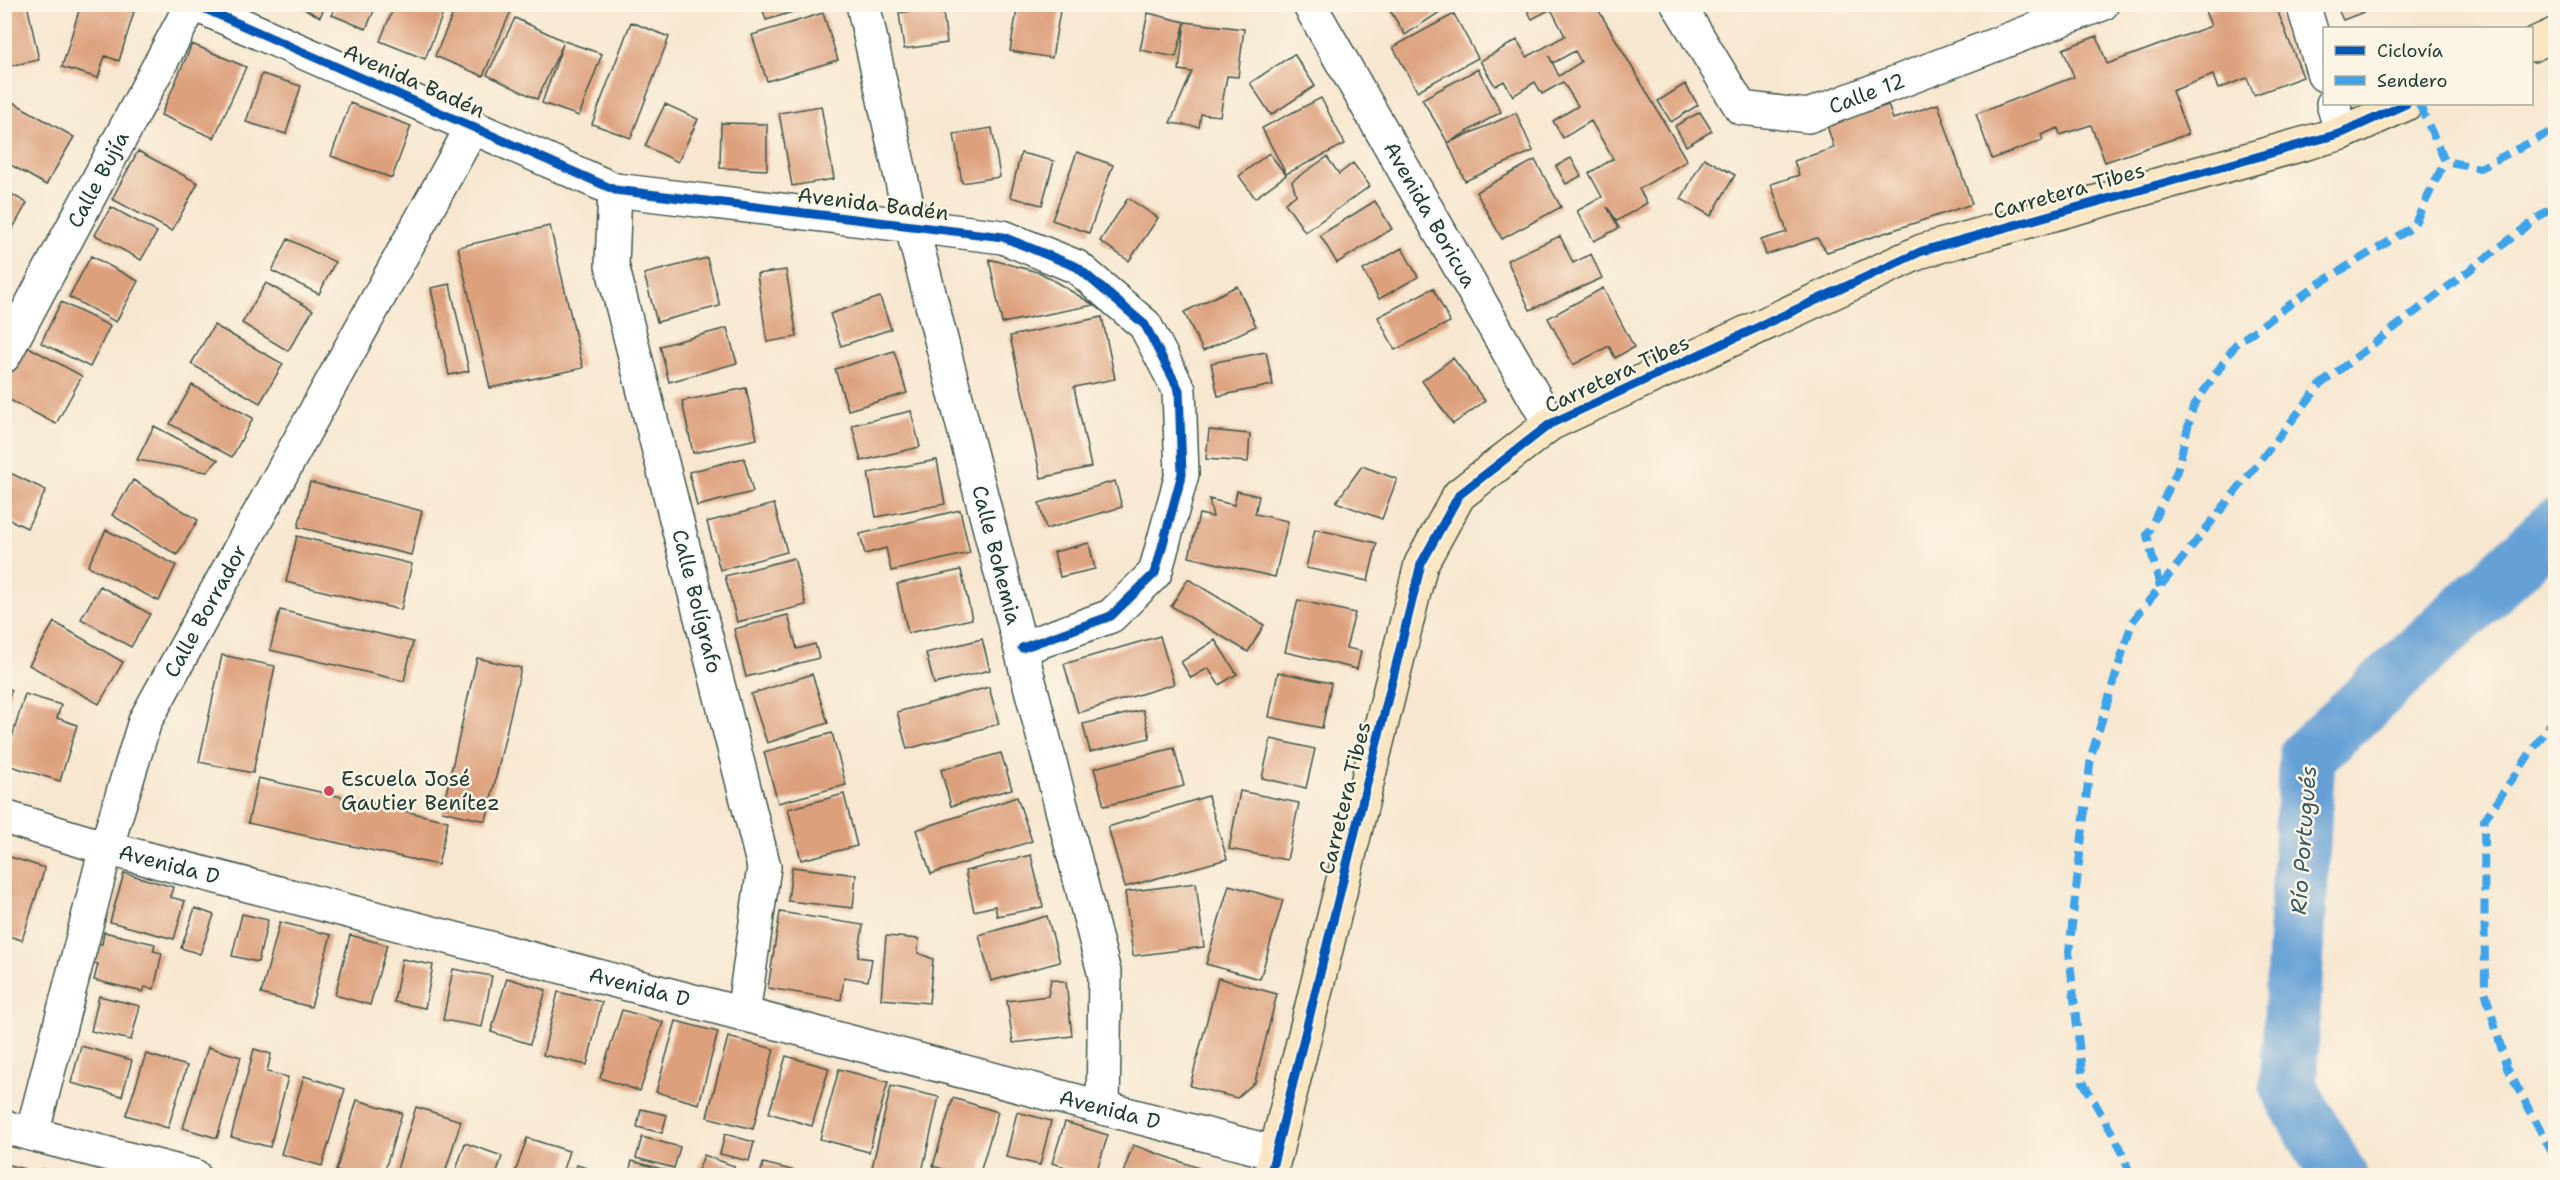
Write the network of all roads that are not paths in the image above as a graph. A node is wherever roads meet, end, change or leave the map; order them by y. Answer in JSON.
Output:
{"nodes":[{"id":1,"x":193,"y":4,"type":"edge"},
{"id":2,"x":863,"y":4,"type":"edge"},
{"id":3,"x":1309,"y":4,"type":"edge"},
{"id":4,"x":1678,"y":4,"type":"edge"},
{"id":5,"x":2102,"y":4,"type":"edge"},
{"id":6,"x":2303,"y":4,"type":"edge"},
{"id":7,"x":2556,"y":34,"type":"edge"},
{"id":8,"x":2533,"y":45,"type":"edge"},
{"id":9,"x":2323,"y":69,"type":"edge"},
{"id":10,"x":2401,"y":105,"type":"edge"},
{"id":11,"x":2338,"y":118,"type":"edge"},
{"id":12,"x":473,"y":126,"type":"junction"},
{"id":13,"x":615,"y":190,"type":"junction"},
{"id":14,"x":912,"y":227,"type":"junction"},
{"id":15,"x":4,"y":356,"type":"edge"},
{"id":16,"x":1550,"y":424,"type":"junction"},
{"id":17,"x":1022,"y":648,"type":"junction"},
{"id":18,"x":4,"y":817,"type":"edge"},
{"id":19,"x":106,"y":848,"type":"junction"},
{"id":20,"x":743,"y":1014,"type":"junction"},
{"id":21,"x":1103,"y":1108,"type":"junction"},
{"id":22,"x":18,"y":1130,"type":"edge"},
{"id":23,"x":1273,"y":1164,"type":"edge"},
{"id":24,"x":194,"y":1176,"type":"edge"}],
"edges":[{"from":1,"to":12,"type":"street","name":"Avenida Badén"},
{"from":1,"to":15,"type":"street","name":"Calle Bujía"},
{"from":2,"to":14,"type":"street","name":"Calle Bohemia"},
{"from":3,"to":16,"type":"street","name":"Avenida Boricua"},
{"from":4,"to":5,"type":"street","name":"Calle 12"},
{"from":6,"to":9,"type":"street"},
{"from":7,"to":8,"type":"street"},
{"from":10,"to":11,"type":"street","name":"Carretera Tibes"},
{"from":11,"to":16,"type":"street","name":"Carretera Tibes"},
{"from":12,"to":13,"type":"street","name":"Avenida Badén"},
{"from":12,"to":19,"type":"street","name":"Calle Borrador"},
{"from":13,"to":14,"type":"street","name":"Avenida Badén"},
{"from":13,"to":20,"type":"street","name":"Calle Bolígrafo"},
{"from":14,"to":17,"type":"street","name":"Calle Bohemia"},
{"from":14,"to":17,"type":"street","name":"Avenida Badén"},
{"from":16,"to":23,"type":"street","name":"Carretera Tibes"},
{"from":17,"to":21,"type":"street","name":"Calle Bohemia"},
{"from":18,"to":19,"type":"street","name":"Avenida D"},
{"from":19,"to":20,"type":"street","name":"Avenida D"},
{"from":19,"to":22,"type":"street","name":"Calle Borrador"},
{"from":20,"to":21,"type":"street","name":"Avenida D"},
{"from":21,"to":23,"type":"street","name":"Avenida D"},
{"from":22,"to":24,"type":"street"}]}
